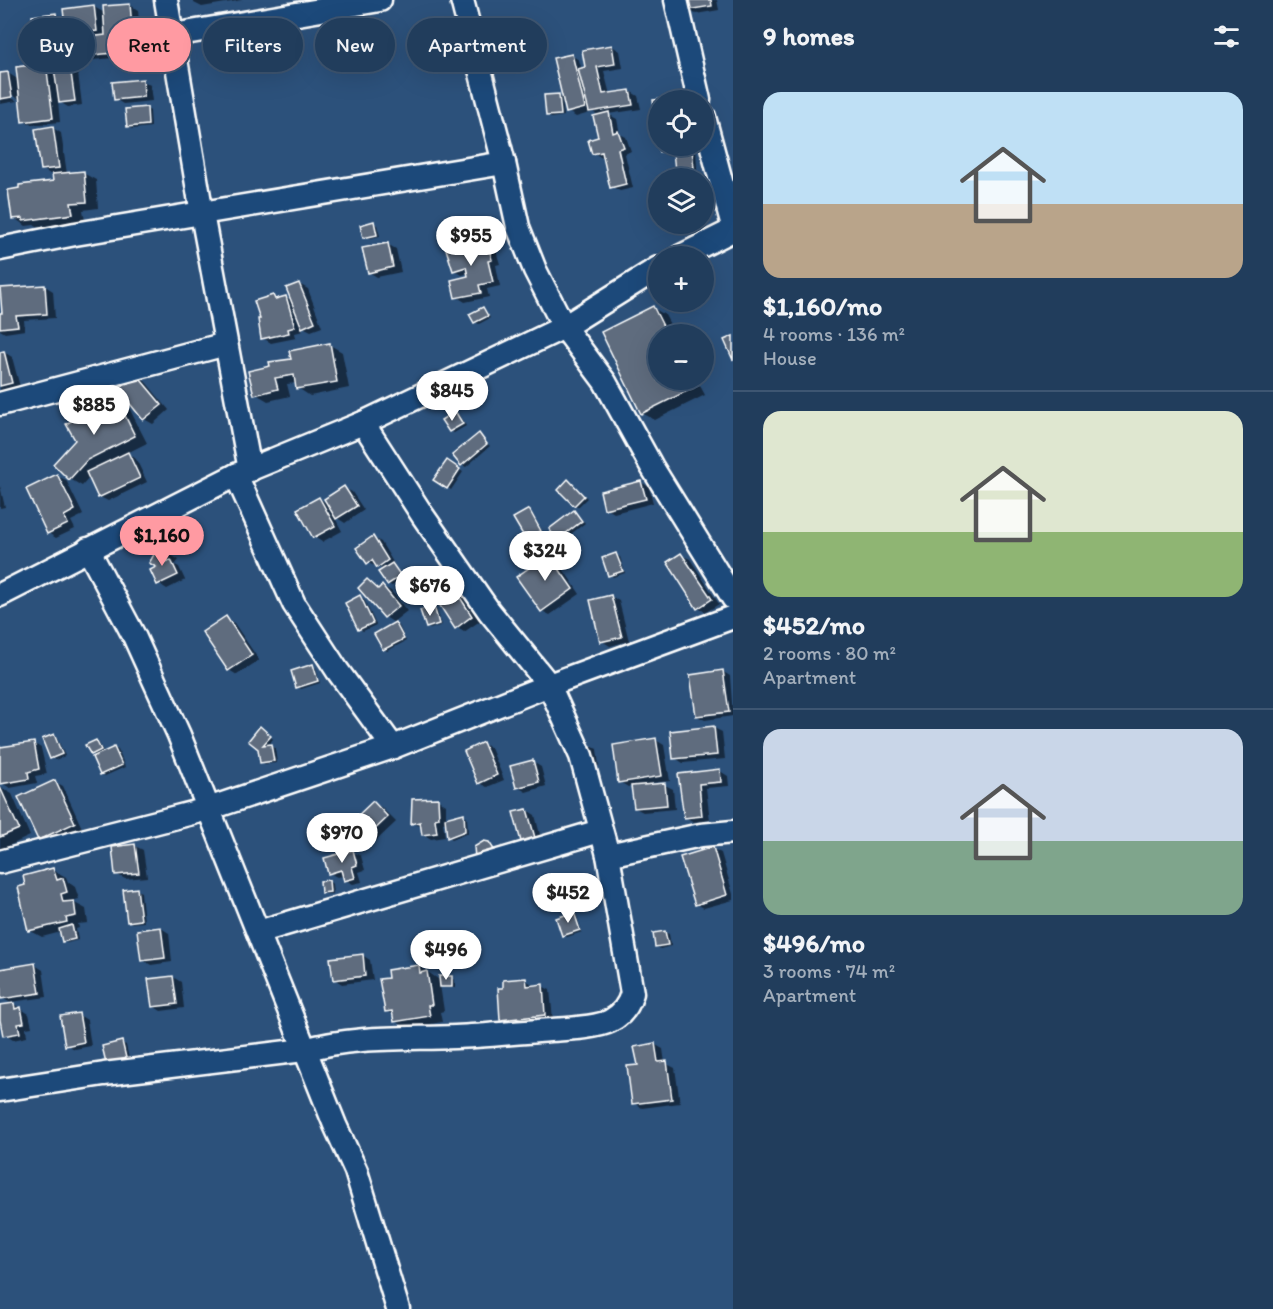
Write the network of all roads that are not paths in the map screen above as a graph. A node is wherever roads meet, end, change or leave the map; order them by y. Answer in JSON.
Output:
{"nodes":[{"id":1,"x":166,"y":0,"type":"edge"},
{"id":2,"x":380,"y":0,"type":"edge"},
{"id":3,"x":462,"y":0,"type":"edge"},
{"id":4,"x":676,"y":0,"type":"edge"},
{"id":5,"x":170,"y":18,"type":"edge"},
{"id":6,"x":191,"y":32,"type":"edge"},
{"id":7,"x":179,"y":72,"type":"edge"},
{"id":8,"x":697,"y":90,"type":"edge"},
{"id":9,"x":714,"y":155,"type":"edge"},
{"id":10,"x":504,"y":163,"type":"junction"},
{"id":11,"x":202,"y":214,"type":"junction"},
{"id":12,"x":733,"y":228,"type":"edge"},
{"id":13,"x":700,"y":246,"type":"edge"},
{"id":14,"x":0,"y":249,"type":"edge"},
{"id":15,"x":648,"y":274,"type":"edge"},
{"id":16,"x":564,"y":327,"type":"junction"},
{"id":17,"x":226,"y":344,"type":"junction"},
{"id":18,"x":0,"y":404,"type":"edge"},
{"id":19,"x":363,"y":423,"type":"junction"},
{"id":20,"x":243,"y":472,"type":"junction"},
{"id":21,"x":88,"y":549,"type":"junction"},
{"id":22,"x":0,"y":596,"type":"edge"},
{"id":23,"x":733,"y":598,"type":"edge"},
{"id":24,"x":733,"y":617,"type":"edge"},
{"id":25,"x":549,"y":685,"type":"junction"},
{"id":26,"x":393,"y":747,"type":"junction"},
{"id":27,"x":208,"y":809,"type":"junction"},
{"id":28,"x":600,"y":831,"type":"junction"},
{"id":29,"x":733,"y":832,"type":"edge"},
{"id":30,"x":608,"y":855,"type":"junction"},
{"id":31,"x":0,"y":862,"type":"edge"},
{"id":32,"x":258,"y":932,"type":"junction"},
{"id":33,"x":304,"y":1050,"type":"junction"},
{"id":34,"x":0,"y":1090,"type":"edge"},
{"id":35,"x":398,"y":1309,"type":"edge"}],
"edges":[{"from":1,"to":5,"type":"street"},
{"from":2,"to":6,"type":"street"},
{"from":3,"to":10,"type":"street"},
{"from":4,"to":8,"type":"street"},
{"from":7,"to":11,"type":"street"},
{"from":9,"to":12,"type":"street"},
{"from":10,"to":11,"type":"street"},
{"from":10,"to":16,"type":"street"},
{"from":11,"to":14,"type":"street"},
{"from":11,"to":17,"type":"street"},
{"from":12,"to":13,"type":"street"},
{"from":15,"to":16,"type":"street"},
{"from":16,"to":19,"type":"street"},
{"from":16,"to":23,"type":"street"},
{"from":17,"to":18,"type":"street"},
{"from":17,"to":20,"type":"street"},
{"from":19,"to":20,"type":"street"},
{"from":19,"to":25,"type":"street"},
{"from":20,"to":21,"type":"street"},
{"from":20,"to":26,"type":"street"},
{"from":21,"to":22,"type":"street"},
{"from":21,"to":27,"type":"street"},
{"from":24,"to":25,"type":"street"},
{"from":25,"to":26,"type":"street"},
{"from":25,"to":28,"type":"street"},
{"from":26,"to":27,"type":"street"},
{"from":27,"to":31,"type":"street"},
{"from":27,"to":32,"type":"street"},
{"from":28,"to":30,"type":"street"},
{"from":28,"to":32,"type":"street"},
{"from":29,"to":30,"type":"street"},
{"from":30,"to":33,"type":"street"},
{"from":32,"to":33,"type":"street"},
{"from":33,"to":34,"type":"street"},
{"from":33,"to":35,"type":"street"}]}
